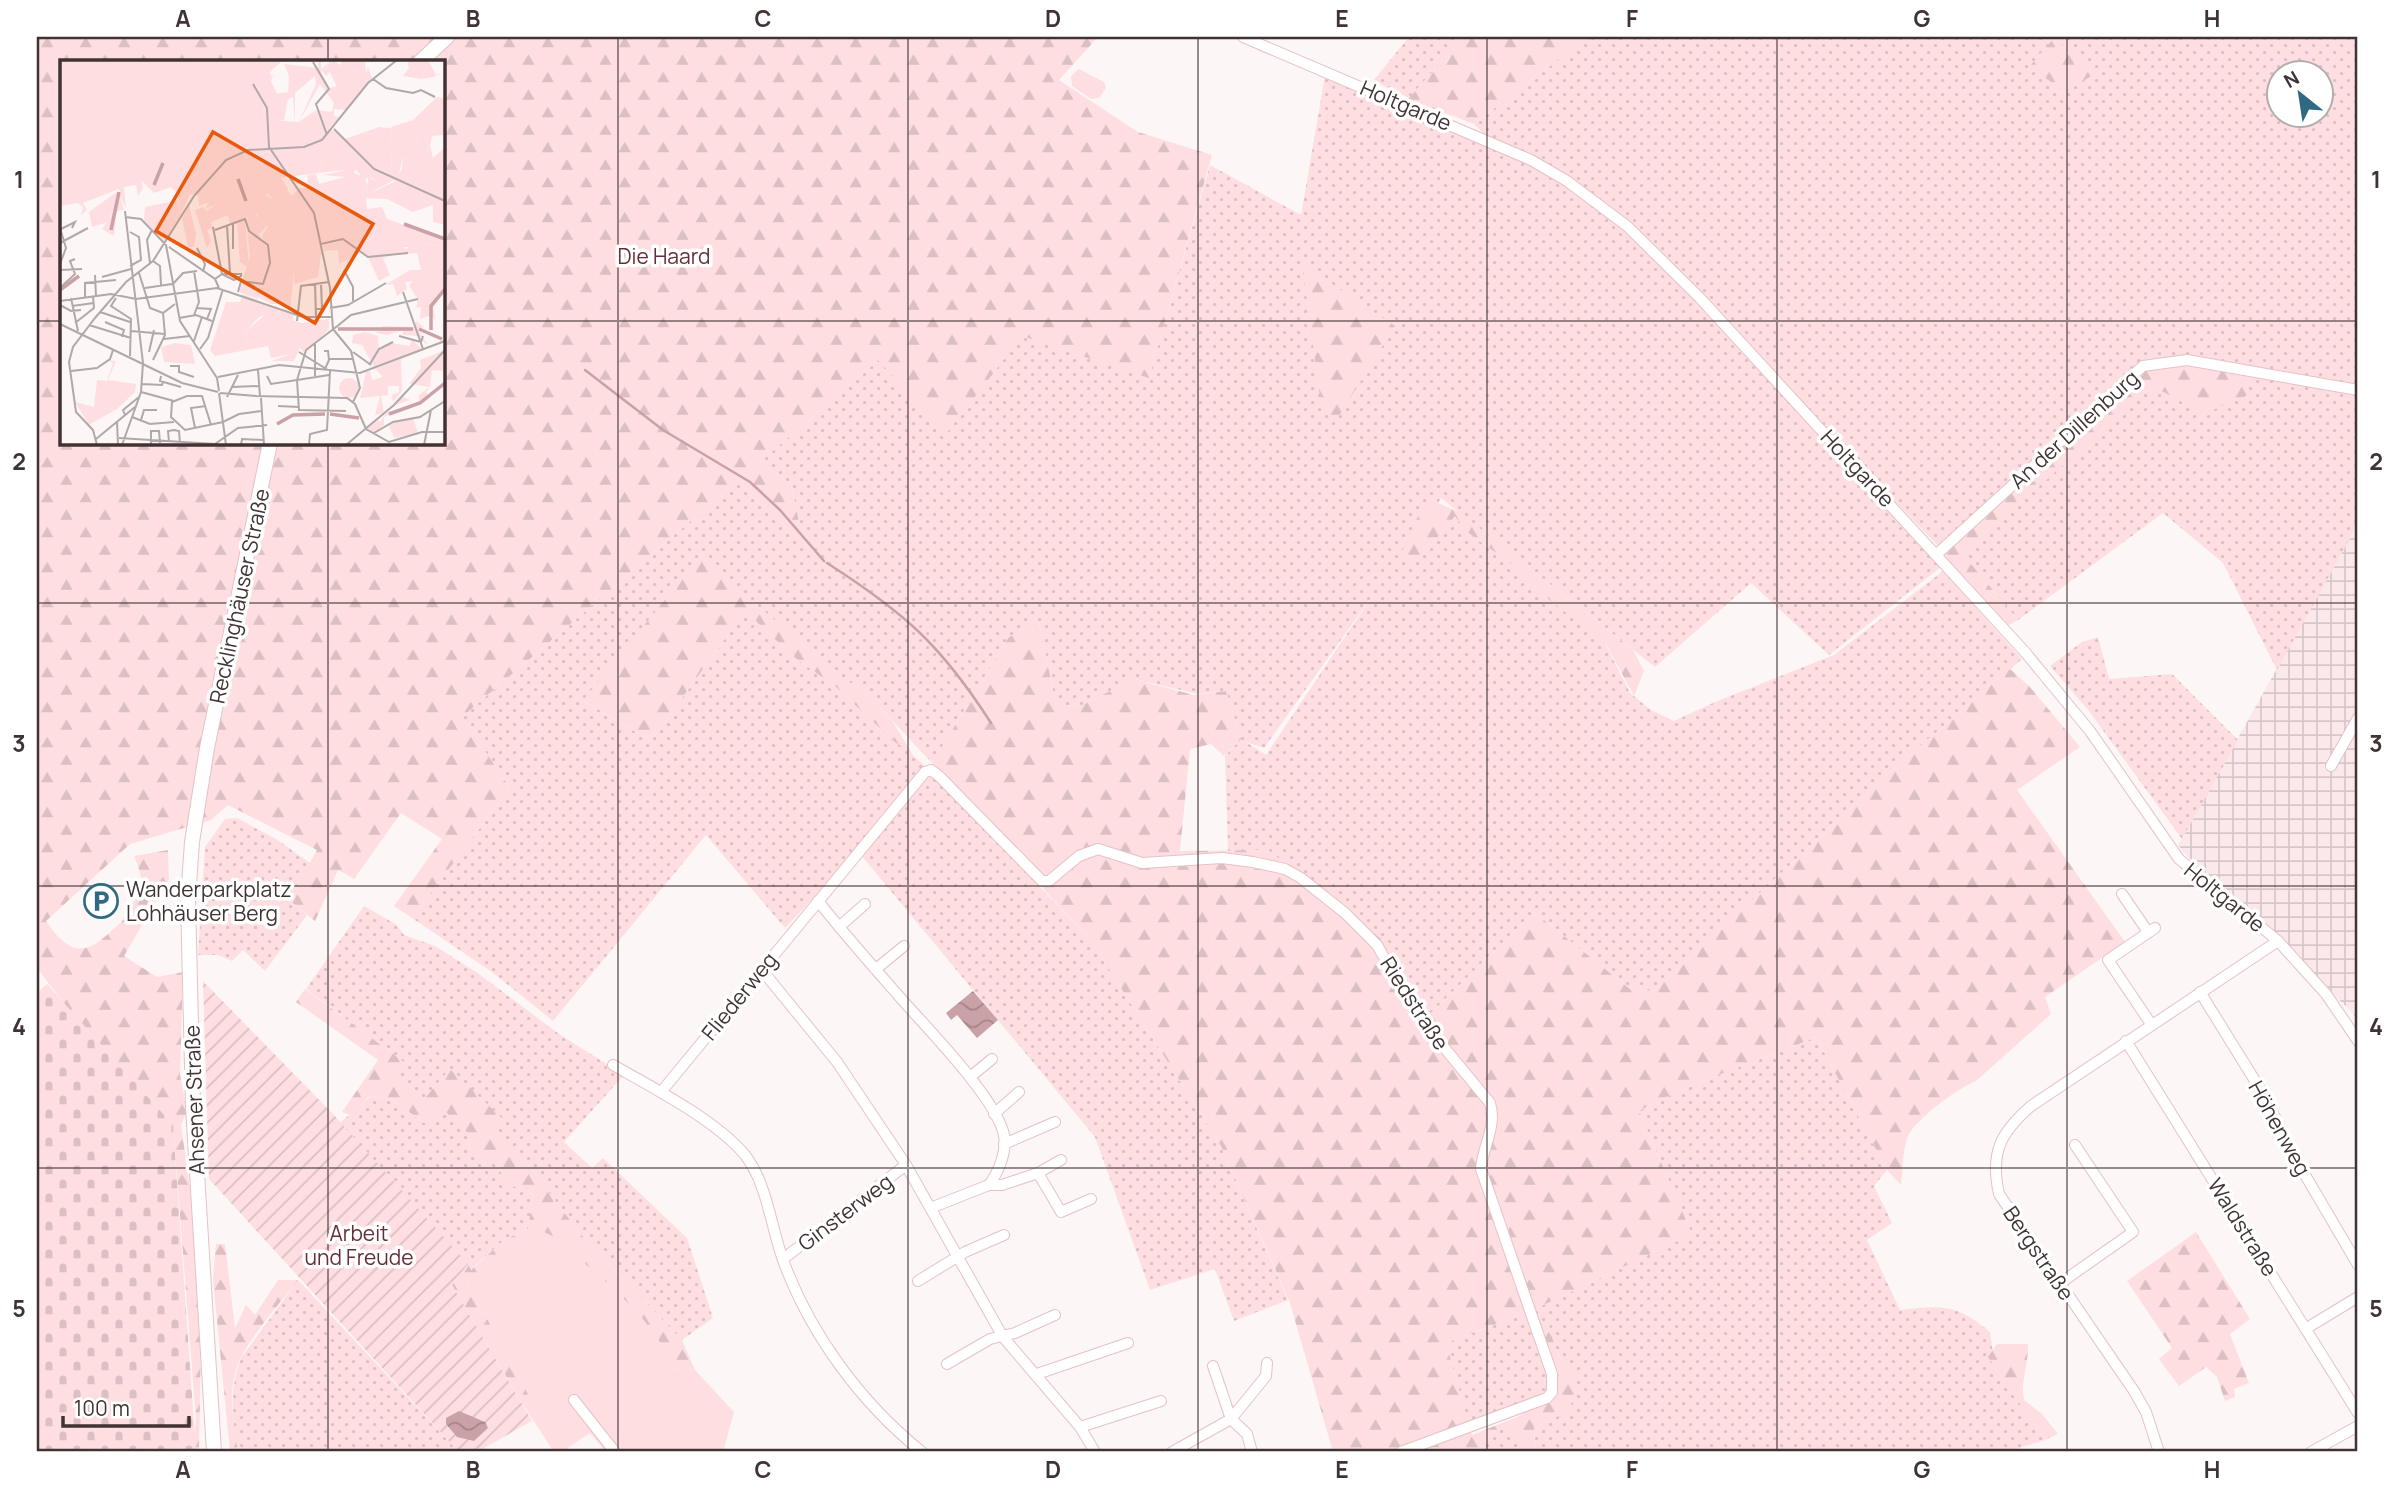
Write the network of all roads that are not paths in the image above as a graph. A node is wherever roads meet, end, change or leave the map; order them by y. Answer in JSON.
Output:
{"nodes":[{"id":1,"x":447,"y":37,"type":"edge"},
{"id":2,"x":1243,"y":37,"type":"edge"},
{"id":3,"x":422,"y":60,"type":"edge"},
{"id":4,"x":2358,"y":390,"type":"edge"},
{"id":5,"x":270,"y":444,"type":"edge"},
{"id":6,"x":1937,"y":554,"type":"junction"},
{"id":7,"x":2358,"y":718,"type":"edge"},
{"id":8,"x":207,"y":748,"type":"joint"},
{"id":9,"x":2331,"y":766,"type":"dead end"},
{"id":10,"x":939,"y":776,"type":"joint"},
{"id":11,"x":2122,"y":894,"type":"dead end"},
{"id":12,"x":818,"y":901,"type":"junction"},
{"id":13,"x":865,"y":904,"type":"dead end"},
{"id":14,"x":839,"y":927,"type":"junction"},
{"id":15,"x":2278,"y":941,"type":"junction"},
{"id":16,"x":904,"y":946,"type":"dead end"},
{"id":17,"x":761,"y":969,"type":"junction"},
{"id":18,"x":876,"y":969,"type":"junction"},
{"id":19,"x":2200,"y":992,"type":"junction"},
{"id":20,"x":2151,"y":1024,"type":"junction"},
{"id":21,"x":2126,"y":1041,"type":"junction"},
{"id":22,"x":2358,"y":1041,"type":"edge"},
{"id":23,"x":992,"y":1059,"type":"dead end"},
{"id":24,"x":613,"y":1065,"type":"dead end"},
{"id":25,"x":970,"y":1077,"type":"junction"},
{"id":26,"x":661,"y":1092,"type":"junction"},
{"id":27,"x":1019,"y":1092,"type":"dead end"},
{"id":28,"x":994,"y":1114,"type":"junction"},
{"id":29,"x":1055,"y":1122,"type":"dead end"},
{"id":30,"x":1004,"y":1144,"type":"junction"},
{"id":31,"x":2075,"y":1145,"type":"dead end"},
{"id":32,"x":1061,"y":1160,"type":"dead end"},
{"id":33,"x":906,"y":1165,"type":"junction"},
{"id":34,"x":1038,"y":1173,"type":"junction"},
{"id":35,"x":989,"y":1185,"type":"junction"},
{"id":36,"x":1091,"y":1199,"type":"dead end"},
{"id":37,"x":933,"y":1207,"type":"junction"},
{"id":38,"x":1004,"y":1235,"type":"dead end"},
{"id":39,"x":956,"y":1258,"type":"junction"},
{"id":40,"x":783,"y":1259,"type":"junction"},
{"id":41,"x":2358,"y":1265,"type":"edge"},
{"id":42,"x":918,"y":1281,"type":"dead end"},
{"id":43,"x":2059,"y":1284,"type":"junction"},
{"id":44,"x":2358,"y":1297,"type":"edge"},
{"id":45,"x":1055,"y":1315,"type":"dead end"},
{"id":46,"x":2307,"y":1328,"type":"junction"},
{"id":47,"x":1003,"y":1337,"type":"junction"},
{"id":48,"x":1128,"y":1343,"type":"dead end"},
{"id":49,"x":1267,"y":1363,"type":"dead end"},
{"id":50,"x":947,"y":1364,"type":"dead end"},
{"id":51,"x":1213,"y":1366,"type":"dead end"},
{"id":52,"x":1037,"y":1374,"type":"junction"},
{"id":53,"x":573,"y":1400,"type":"dead end"},
{"id":54,"x":1160,"y":1401,"type":"dead end"},
{"id":55,"x":2358,"y":1413,"type":"edge"},
{"id":56,"x":1231,"y":1419,"type":"junction"},
{"id":57,"x":2358,"y":1426,"type":"edge"},
{"id":58,"x":1080,"y":1427,"type":"junction"},
{"id":59,"x":214,"y":1452,"type":"edge"},
{"id":60,"x":615,"y":1452,"type":"edge"},
{"id":61,"x":922,"y":1452,"type":"edge"},
{"id":62,"x":1095,"y":1452,"type":"edge"},
{"id":63,"x":1172,"y":1452,"type":"edge"},
{"id":64,"x":1252,"y":1452,"type":"edge"},
{"id":65,"x":1401,"y":1452,"type":"edge"},
{"id":66,"x":2159,"y":1452,"type":"edge"},
{"id":67,"x":2311,"y":1452,"type":"edge"}],
"edges":[{"from":1,"to":3,"type":"main road"},
{"from":2,"to":6,"type":"street","name":"Holtgarde"},
{"from":4,"to":6,"type":"street","name":"An der Dillenburg"},
{"from":5,"to":8,"type":"main road","name":"Recklinghäuser Straße"},
{"from":6,"to":15,"type":"street","name":"Holtgarde"},
{"from":7,"to":9,"type":"street"},
{"from":8,"to":59,"type":"main road","name":"Ahsener Straße"},
{"from":10,"to":12,"type":"street","name":"Fliederweg"},
{"from":10,"to":65,"type":"street","name":"Riedstraße"},
{"from":11,"to":20,"type":"street"},
{"from":12,"to":14,"type":"street"},
{"from":12,"to":17,"type":"street","name":"Fliederweg"},
{"from":13,"to":14,"type":"street"},
{"from":14,"to":18,"type":"street"},
{"from":15,"to":19,"type":"street","name":"Bergstraße"},
{"from":15,"to":22,"type":"street","name":"Holtgarde"},
{"from":16,"to":18,"type":"street"},
{"from":17,"to":26,"type":"street","name":"Fliederweg"},
{"from":17,"to":33,"type":"street"},
{"from":18,"to":25,"type":"street"},
{"from":19,"to":20,"type":"street","name":"Bergstraße"},
{"from":19,"to":41,"type":"street","name":"Höhenweg"},
{"from":20,"to":21,"type":"street","name":"Bergstraße"},
{"from":21,"to":43,"type":"street","name":"Bergstraße"},
{"from":21,"to":46,"type":"street","name":"Waldstraße"},
{"from":23,"to":25,"type":"street"},
{"from":24,"to":26,"type":"street"},
{"from":25,"to":28,"type":"street"},
{"from":26,"to":40,"type":"street"},
{"from":27,"to":28,"type":"street"},
{"from":28,"to":30,"type":"street"},
{"from":29,"to":30,"type":"street"},
{"from":30,"to":35,"type":"street"},
{"from":31,"to":43,"type":"street"},
{"from":32,"to":34,"type":"street"},
{"from":33,"to":37,"type":"street"},
{"from":33,"to":40,"type":"street","name":"Ginsterweg"},
{"from":34,"to":35,"type":"street"},
{"from":34,"to":36,"type":"street"},
{"from":35,"to":37,"type":"street"},
{"from":37,"to":39,"type":"street"},
{"from":38,"to":39,"type":"street"},
{"from":39,"to":42,"type":"street"},
{"from":39,"to":47,"type":"street"},
{"from":40,"to":61,"type":"street"},
{"from":43,"to":66,"type":"street","name":"Bergstraße"},
{"from":44,"to":46,"type":"street"},
{"from":45,"to":47,"type":"street"},
{"from":46,"to":55,"type":"street","name":"Waldstraße"},
{"from":47,"to":50,"type":"street"},
{"from":47,"to":52,"type":"street"},
{"from":48,"to":52,"type":"street"},
{"from":49,"to":56,"type":"street"},
{"from":51,"to":56,"type":"street"},
{"from":52,"to":58,"type":"street"},
{"from":53,"to":60,"type":"street"},
{"from":54,"to":58,"type":"street"},
{"from":56,"to":63,"type":"street"},
{"from":56,"to":64,"type":"street"},
{"from":57,"to":67,"type":"street"},
{"from":58,"to":62,"type":"street"}]}
